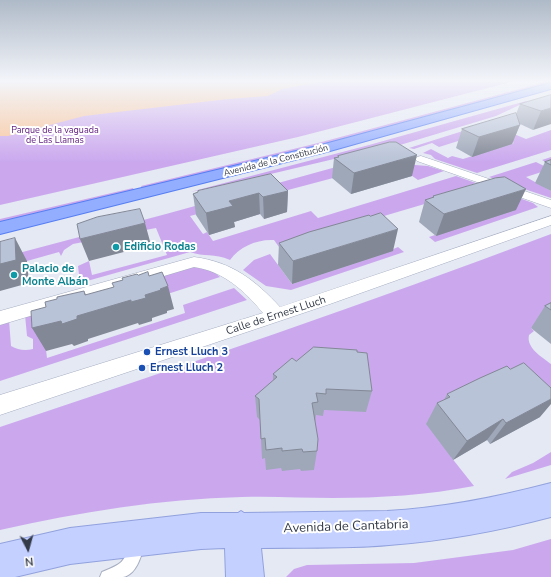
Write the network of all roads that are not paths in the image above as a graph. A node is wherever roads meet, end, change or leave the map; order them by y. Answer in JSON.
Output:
{"nodes":[{"id":1,"x":438,"y":108,"type":"edge"},
{"id":2,"x":471,"y":108,"type":"edge"},
{"id":3,"x":421,"y":159,"type":"dead end"},
{"id":4,"x":551,"y":204,"type":"edge"},
{"id":5,"x":0,"y":215,"type":"edge"},
{"id":6,"x":551,"y":220,"type":"edge"},
{"id":7,"x":0,"y":228,"type":"edge"},
{"id":8,"x":276,"y":315,"type":"junction"},
{"id":9,"x":0,"y":318,"type":"edge"},
{"id":10,"x":0,"y":406,"type":"edge"},
{"id":11,"x":551,"y":500,"type":"edge"},
{"id":12,"x":241,"y":530,"type":"junction"},
{"id":13,"x":139,"y":537,"type":"junction"},
{"id":14,"x":0,"y":562,"type":"edge"},
{"id":15,"x":107,"y":577,"type":"edge"},
{"id":16,"x":245,"y":577,"type":"edge"}],
"edges":[{"from":1,"to":5,"type":"main road","name":"Avenida de la Constitución"},
{"from":2,"to":7,"type":"main road","name":"Avenida de la Constitución"},
{"from":3,"to":4,"type":"street"},
{"from":6,"to":8,"type":"street","name":"Calle de Ernest Lluch"},
{"from":8,"to":9,"type":"street"},
{"from":8,"to":10,"type":"street","name":"Calle de Ernest Lluch"},
{"from":11,"to":12,"type":"main road","name":"Avenida de Cantabria"},
{"from":12,"to":13,"type":"main road","name":"Avenida de Cantabria"},
{"from":12,"to":16,"type":"main road"},
{"from":13,"to":14,"type":"main road","name":"Avenida de Cantabria"},
{"from":13,"to":15,"type":"lane"}]}
